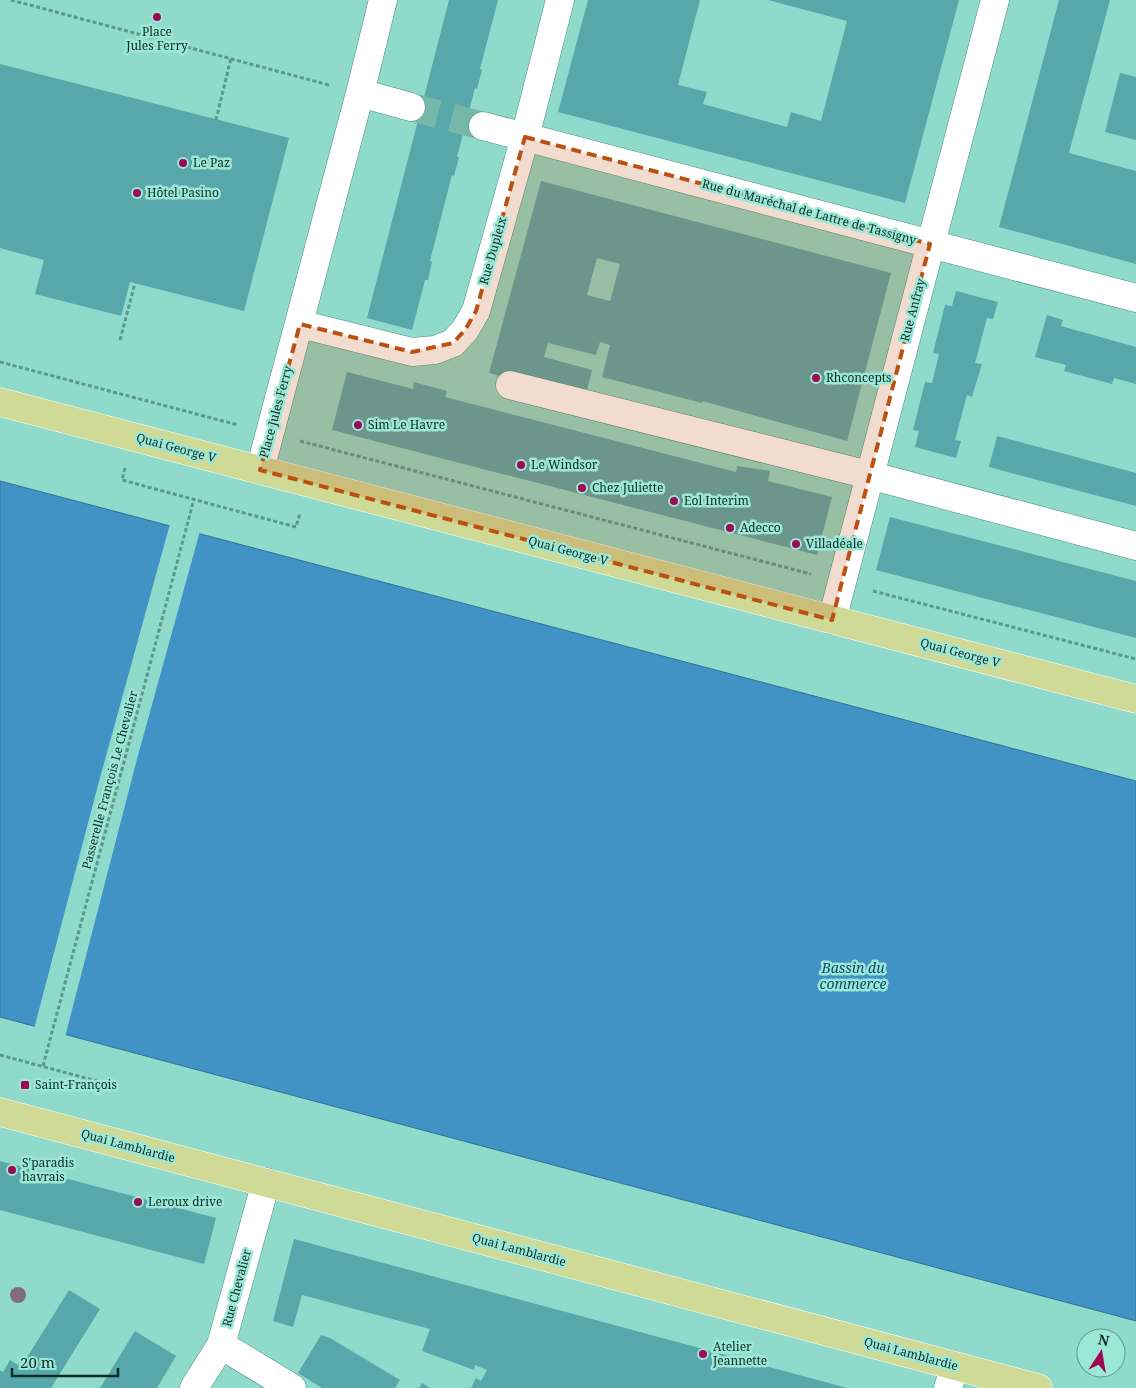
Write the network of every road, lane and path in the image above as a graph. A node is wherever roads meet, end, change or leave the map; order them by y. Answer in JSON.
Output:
{"nodes":[{"id":1,"x":11,"y":0,"type":"edge"},
{"id":2,"x":383,"y":0,"type":"edge"},
{"id":3,"x":560,"y":0,"type":"edge"},
{"id":4,"x":995,"y":0,"type":"edge"},
{"id":5,"x":231,"y":58,"type":"junction"},
{"id":6,"x":360,"y":93,"type":"junction"},
{"id":7,"x":411,"y":107,"type":"tunnel mouth"},
{"id":8,"x":216,"y":120,"type":"dead end"},
{"id":9,"x":483,"y":126,"type":"tunnel mouth"},
{"id":10,"x":525,"y":137,"type":"junction"},
{"id":11,"x":930,"y":244,"type":"junction"},
{"id":12,"x":135,"y":283,"type":"dead end"},
{"id":13,"x":1136,"y":298,"type":"edge"},
{"id":14,"x":300,"y":324,"type":"junction"},
{"id":15,"x":120,"y":340,"type":"dead end"},
{"id":16,"x":0,"y":362,"type":"edge"},
{"id":17,"x":510,"y":385,"type":"dead end"},
{"id":18,"x":0,"y":402,"type":"edge"},
{"id":19,"x":270,"y":433,"type":"junction"},
{"id":20,"x":126,"y":465,"type":"dead end"},
{"id":21,"x":260,"y":470,"type":"junction"},
{"id":22,"x":869,"y":475,"type":"junction"},
{"id":23,"x":194,"y":499,"type":"junction"},
{"id":24,"x":301,"y":511,"type":"dead end"},
{"id":25,"x":1136,"y":546,"type":"edge"},
{"id":26,"x":841,"y":582,"type":"junction"},
{"id":27,"x":832,"y":620,"type":"junction"},
{"id":28,"x":1136,"y":659,"type":"edge"},
{"id":29,"x":1136,"y":699,"type":"edge"},
{"id":30,"x":0,"y":1055,"type":"edge"},
{"id":31,"x":43,"y":1066,"type":"junction"},
{"id":32,"x":108,"y":1084,"type":"dead end"},
{"id":33,"x":0,"y":1112,"type":"edge"},
{"id":34,"x":266,"y":1182,"type":"junction"},
{"id":35,"x":221,"y":1345,"type":"junction"},
{"id":36,"x":951,"y":1377,"type":"edge"},
{"id":37,"x":194,"y":1388,"type":"edge"},
{"id":38,"x":292,"y":1388,"type":"edge"},
{"id":39,"x":1038,"y":1388,"type":"edge"}],
"edges":[{"from":1,"to":5,"type":"path"},
{"from":2,"to":6,"type":"street","name":"Place Jules Ferry"},
{"from":3,"to":10,"type":"street","name":"Rue Dupleix"},
{"from":4,"to":11,"type":"street","name":"Rue Anfray"},
{"from":5,"to":6,"type":"path"},
{"from":5,"to":8,"type":"path"},
{"from":6,"to":7,"type":"street"},
{"from":6,"to":14,"type":"street","name":"Place Jules Ferry"},
{"from":9,"to":10,"type":"street","name":"Rue du Maréchal de Lattre de Tassigny"},
{"from":10,"to":11,"type":"street","name":"Rue du Maréchal de Lattre de Tassigny"},
{"from":10,"to":14,"type":"street","name":"Rue Dupleix"},
{"from":11,"to":13,"type":"street","name":"Rue du Maréchal de Lattre de Tassigny"},
{"from":11,"to":22,"type":"street","name":"Rue Anfray"},
{"from":12,"to":15,"type":"path"},
{"from":14,"to":19,"type":"street","name":"Place Jules Ferry"},
{"from":16,"to":19,"type":"path"},
{"from":17,"to":22,"type":"street"},
{"from":18,"to":21,"type":"main road","name":"Quai George V"},
{"from":19,"to":21,"type":"street","name":"Place Jules Ferry"},
{"from":19,"to":26,"type":"path"},
{"from":20,"to":23,"type":"path"},
{"from":21,"to":27,"type":"main road","name":"Quai George V"},
{"from":22,"to":25,"type":"street"},
{"from":22,"to":26,"type":"street","name":"Rue Anfray"},
{"from":23,"to":24,"type":"path"},
{"from":23,"to":31,"type":"path","name":"Passerelle François Le Chevalier"},
{"from":26,"to":27,"type":"street","name":"Rue Anfray"},
{"from":26,"to":28,"type":"path"},
{"from":27,"to":29,"type":"main road","name":"Quai George V"},
{"from":30,"to":31,"type":"path"},
{"from":31,"to":32,"type":"path"},
{"from":33,"to":34,"type":"main road","name":"Quai Lamblardie"},
{"from":34,"to":35,"type":"street","name":"Rue Chevalier"},
{"from":34,"to":36,"type":"main road","name":"Quai Lamblardie"},
{"from":35,"to":37,"type":"street","name":"Rue Chevalier"},
{"from":35,"to":38,"type":"street"},
{"from":36,"to":39,"type":"main road","name":"Quai Lamblardie"}]}
